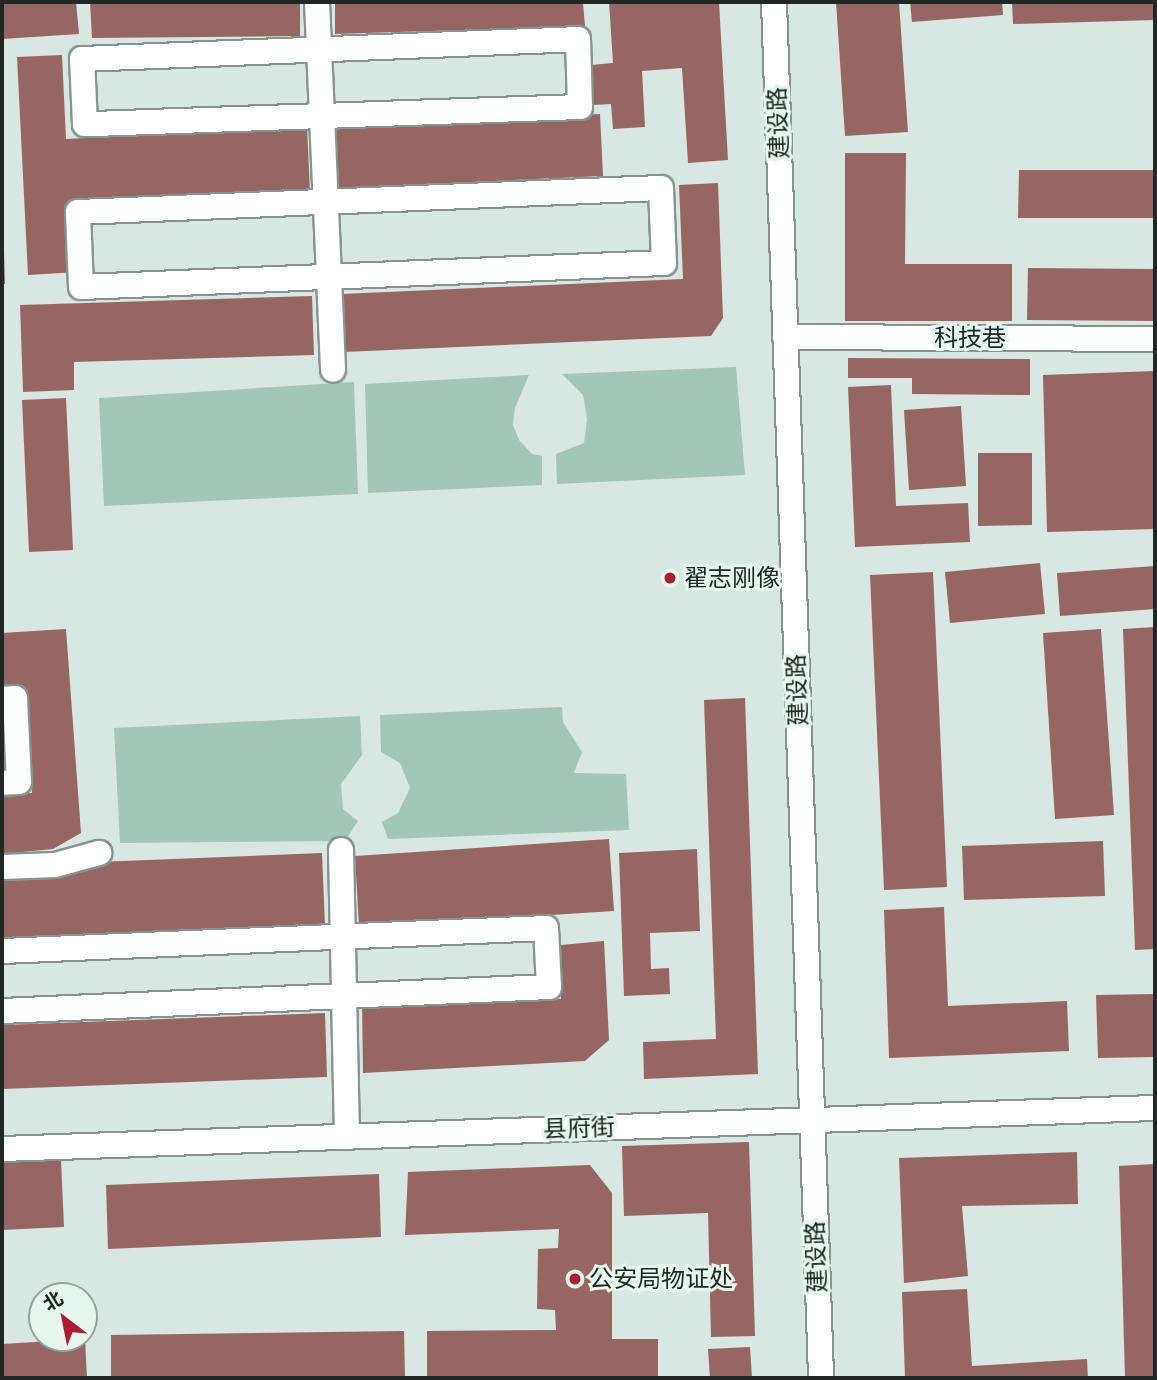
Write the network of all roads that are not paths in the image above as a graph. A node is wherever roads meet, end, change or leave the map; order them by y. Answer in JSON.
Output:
{"nodes":[{"id":1,"x":317,"y":2,"type":"edge"},
{"id":2,"x":774,"y":2,"type":"edge"},
{"id":3,"x":319,"y":48,"type":"junction"},
{"id":4,"x":322,"y":116,"type":"junction"},
{"id":5,"x":325,"y":202,"type":"junction"},
{"id":6,"x":329,"y":277,"type":"junction"},
{"id":7,"x":785,"y":337,"type":"junction"},
{"id":8,"x":1155,"y":338,"type":"edge"},
{"id":9,"x":332,"y":370,"type":"dead end"},
{"id":10,"x":2,"y":699,"type":"edge"},
{"id":11,"x":2,"y":783,"type":"edge"},
{"id":12,"x":341,"y":850,"type":"dead end"},
{"id":13,"x":99,"y":853,"type":"dead end"},
{"id":14,"x":2,"y":866,"type":"edge"},
{"id":15,"x":341,"y":936,"type":"junction"},
{"id":16,"x":2,"y":951,"type":"edge"},
{"id":17,"x":344,"y":996,"type":"junction"},
{"id":18,"x":2,"y":1011,"type":"edge"},
{"id":19,"x":1155,"y":1108,"type":"edge"},
{"id":20,"x":812,"y":1120,"type":"junction"},
{"id":21,"x":347,"y":1137,"type":"junction"},
{"id":22,"x":2,"y":1149,"type":"edge"},
{"id":23,"x":821,"y":1378,"type":"edge"}],
"edges":[{"from":1,"to":3,"type":"street"},
{"from":2,"to":7,"type":"street","name":"建设路"},
{"from":3,"to":4,"type":"street"},
{"from":3,"to":4,"type":"street"},
{"from":3,"to":4,"type":"street"},
{"from":4,"to":5,"type":"street"},
{"from":5,"to":6,"type":"street"},
{"from":5,"to":6,"type":"street"},
{"from":5,"to":6,"type":"street"},
{"from":6,"to":9,"type":"street"},
{"from":7,"to":8,"type":"street","name":"科技巷"},
{"from":7,"to":20,"type":"street","name":"建设路"},
{"from":10,"to":11,"type":"street"},
{"from":12,"to":15,"type":"street"},
{"from":13,"to":14,"type":"street"},
{"from":15,"to":16,"type":"street"},
{"from":15,"to":17,"type":"street"},
{"from":15,"to":17,"type":"street"},
{"from":17,"to":18,"type":"street"},
{"from":17,"to":21,"type":"street"},
{"from":19,"to":20,"type":"street","name":"县府街"},
{"from":20,"to":21,"type":"street","name":"县府街"},
{"from":20,"to":23,"type":"street","name":"建设路"},
{"from":21,"to":22,"type":"street","name":"县府街"}]}
